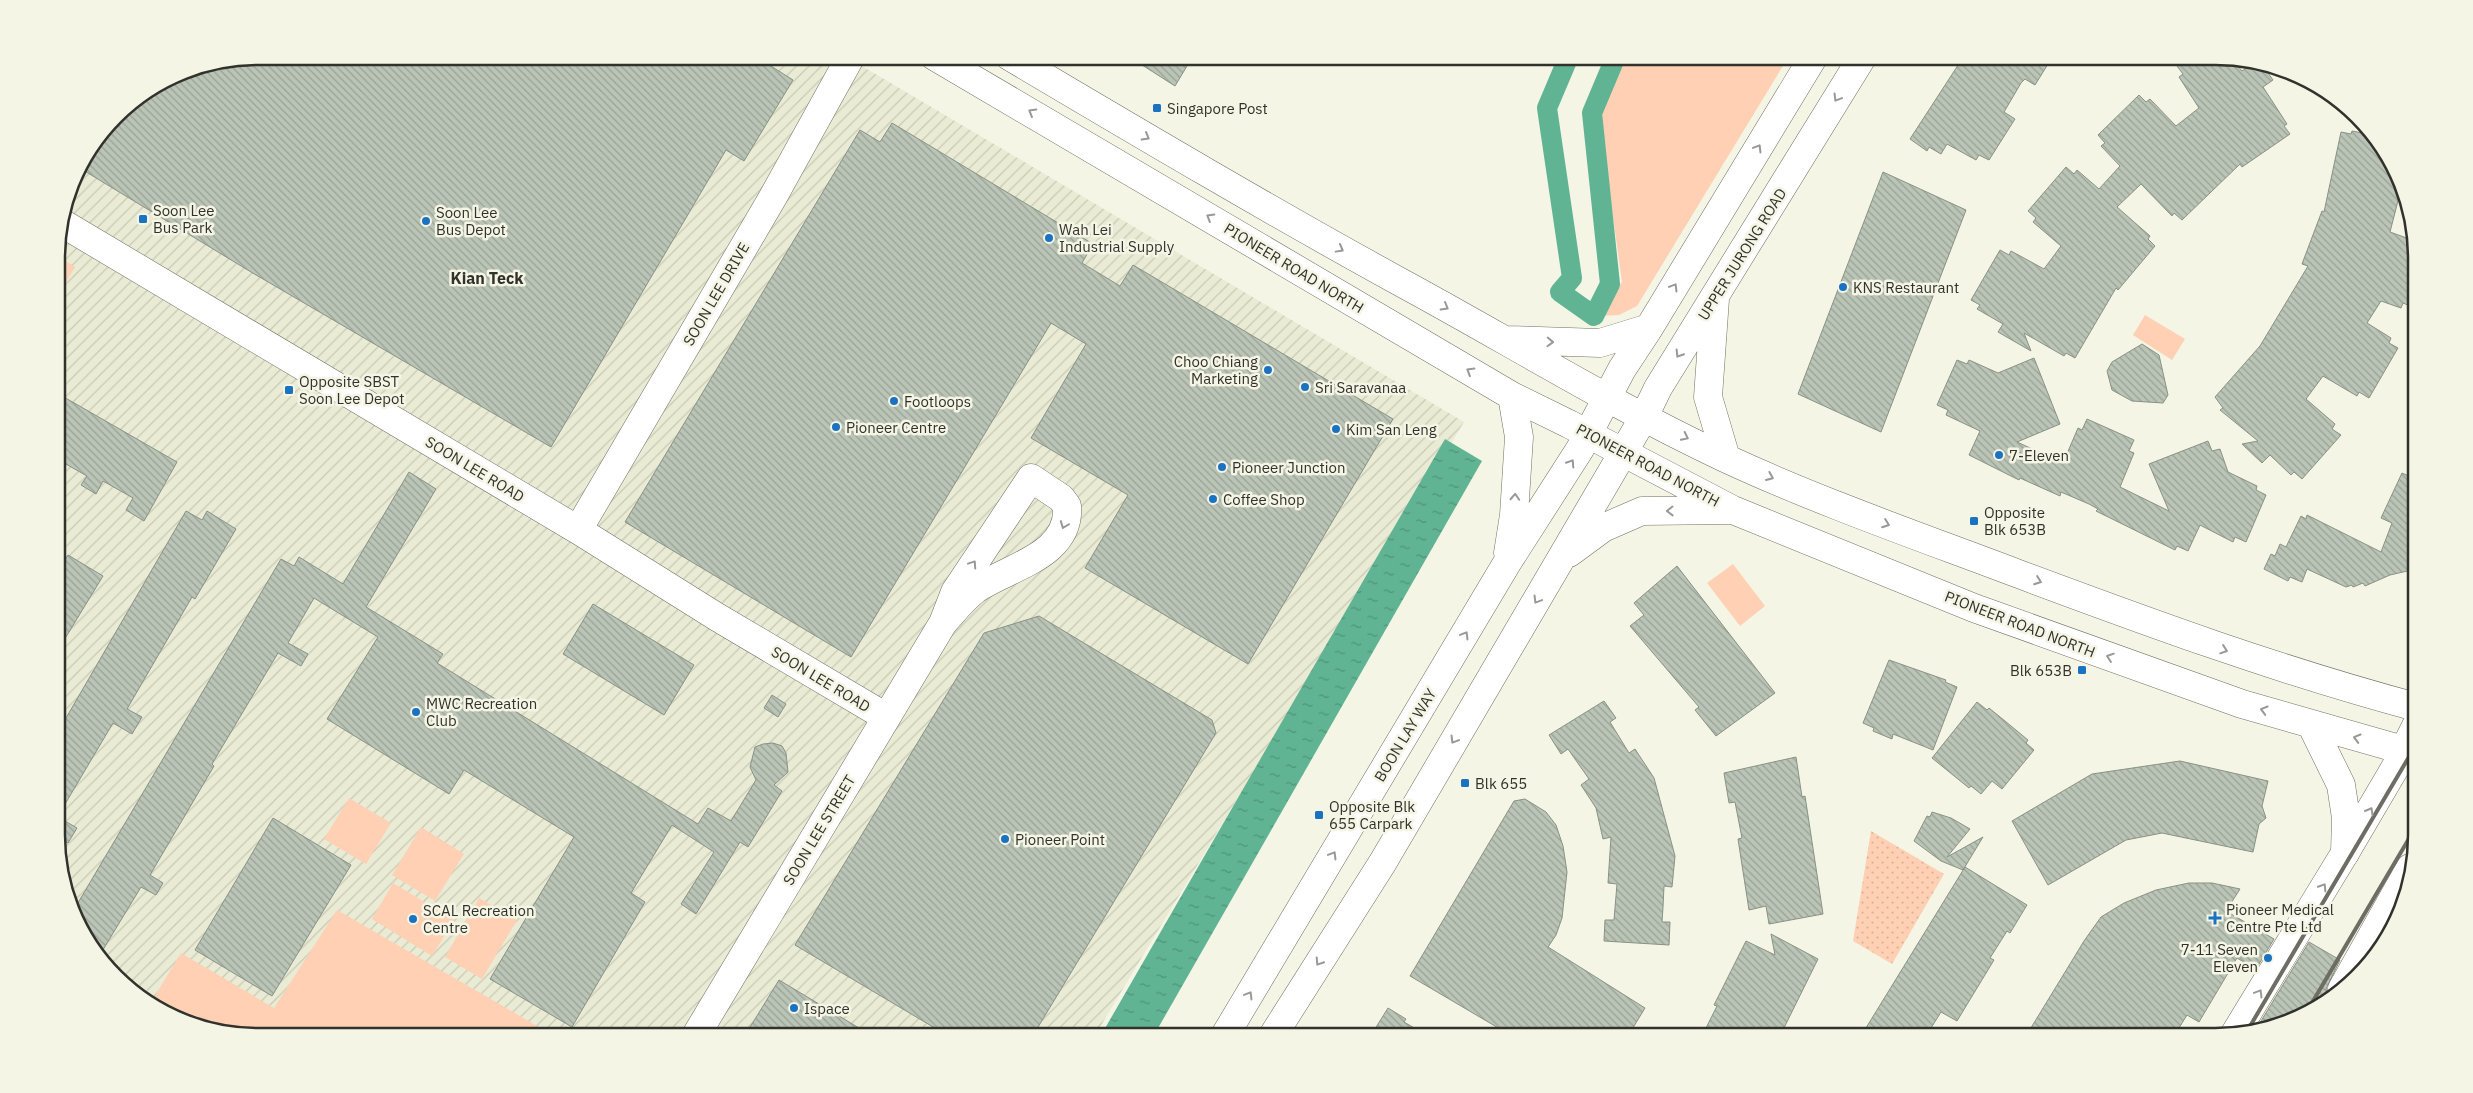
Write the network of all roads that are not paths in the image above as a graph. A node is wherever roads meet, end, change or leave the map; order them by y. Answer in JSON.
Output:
{"nodes":[{"id":1,"x":846,"y":65,"type":"edge"},
{"id":2,"x":949,"y":65,"type":"edge"},
{"id":3,"x":1023,"y":65,"type":"edge"},
{"id":4,"x":1809,"y":65,"type":"edge"},
{"id":5,"x":1857,"y":65,"type":"edge"},
{"id":6,"x":68,"y":227,"type":"edge"},
{"id":7,"x":1715,"y":298,"type":"junction"},
{"id":8,"x":1649,"y":328,"type":"junction"},
{"id":9,"x":1502,"y":340,"type":"junction"},
{"id":10,"x":1512,"y":396,"type":"junction"},
{"id":11,"x":1607,"y":397,"type":"junction"},
{"id":12,"x":1644,"y":417,"type":"junction"},
{"id":13,"x":1588,"y":434,"type":"junction"},
{"id":14,"x":1623,"y":453,"type":"junction"},
{"id":15,"x":1726,"y":458,"type":"junction"},
{"id":16,"x":1733,"y":510,"type":"junction"},
{"id":17,"x":578,"y":530,"type":"junction"},
{"id":18,"x":1562,"y":558,"type":"junction"},
{"id":19,"x":1506,"y":563,"type":"junction"},
{"id":20,"x":943,"y":623,"type":"junction"},
{"id":21,"x":2408,"y":705,"type":"edge"},
{"id":22,"x":886,"y":717,"type":"junction"},
{"id":23,"x":2310,"y":724,"type":"junction"},
{"id":24,"x":2408,"y":752,"type":"edge"},
{"id":25,"x":2408,"y":756,"type":"edge"},
{"id":26,"x":2345,"y":853,"type":"junction"},
{"id":27,"x":2401,"y":883,"type":"edge"},
{"id":28,"x":2351,"y":973,"type":"edge"},
{"id":29,"x":1296,"y":998,"type":"junction"},
{"id":30,"x":2239,"y":1026,"type":"edge"},
{"id":31,"x":700,"y":1028,"type":"edge"},
{"id":32,"x":1229,"y":1028,"type":"edge"},
{"id":33,"x":1277,"y":1028,"type":"edge"},
{"id":34,"x":1295,"y":1028,"type":"edge"}],
"edges":[{"from":1,"to":17,"type":"main road","name":"SOON LEE DRIVE"},
{"from":10,"to":2,"type":"main road","name":"PIONEER ROAD NORTH","one_way":true},
{"from":3,"to":9,"type":"main road","one_way":true},
{"from":8,"to":4,"type":"main road","one_way":true},
{"from":5,"to":7,"type":"main road","name":"UPPER JURONG ROAD","one_way":true},
{"from":6,"to":17,"type":"main road","name":"SOON LEE ROAD"},
{"from":7,"to":12,"type":"main road","name":"UPPER JURONG ROAD","one_way":true},
{"from":7,"to":15,"type":"main road"},
{"from":9,"to":8,"type":"main road","one_way":true},
{"from":8,"to":11,"type":"main road"},
{"from":9,"to":11,"type":"main road"},
{"from":10,"to":13,"type":"main road","name":"PIONEER ROAD NORTH"},
{"from":19,"to":10,"type":"main road","one_way":true},
{"from":11,"to":12,"type":"main road"},
{"from":11,"to":13,"type":"main road"},
{"from":12,"to":14,"type":"main road","name":"UPPER JURONG ROAD"},
{"from":12,"to":15,"type":"main road","one_way":true},
{"from":13,"to":14,"type":"main road","name":"PIONEER ROAD NORTH"},
{"from":19,"to":13,"type":"main road","name":"BOON LAY WAY","one_way":true},
{"from":14,"to":16,"type":"main road","name":"PIONEER ROAD NORTH"},
{"from":14,"to":18,"type":"main road"},
{"from":15,"to":21,"type":"main road","one_way":true},
{"from":16,"to":18,"type":"main road","one_way":true},
{"from":23,"to":16,"type":"main road","name":"PIONEER ROAD NORTH","one_way":true},
{"from":17,"to":22,"type":"main road","name":"SOON LEE ROAD"},
{"from":18,"to":29,"type":"main road","one_way":true},
{"from":32,"to":19,"type":"main road","name":"BOON LAY WAY","one_way":true},
{"from":20,"to":20,"type":"main road","name":"SOON LEE STREET","one_way":true},
{"from":20,"to":22,"type":"main road","name":"SOON LEE STREET"},
{"from":22,"to":31,"type":"main road","name":"SOON LEE STREET"},
{"from":24,"to":23,"type":"main road","name":"PIONEER ROAD NORTH","one_way":true},
{"from":23,"to":26,"type":"main road"},
{"from":26,"to":25,"type":"main road","one_way":true},
{"from":30,"to":26,"type":"main road","one_way":true},
{"from":27,"to":28,"type":"main road"},
{"from":29,"to":33,"type":"main road"},
{"from":29,"to":34,"type":"main road"}]}
